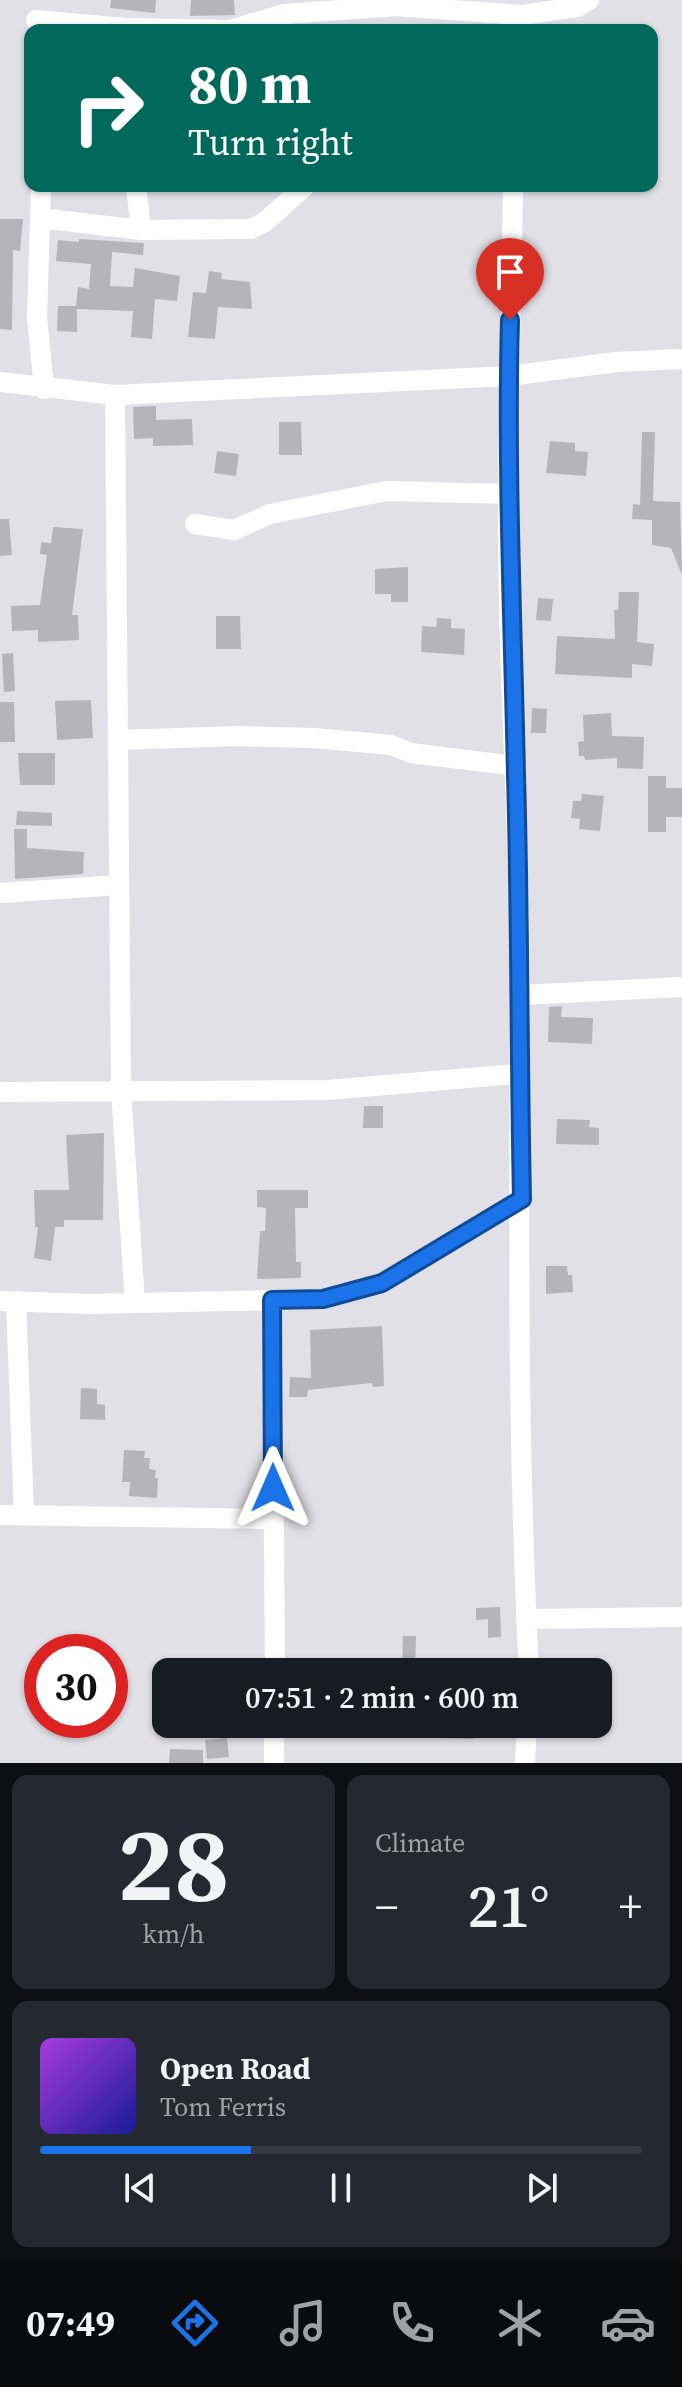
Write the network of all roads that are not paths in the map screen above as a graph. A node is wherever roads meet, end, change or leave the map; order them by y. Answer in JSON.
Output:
{"nodes":[{"id":1,"x":589,"y":0,"type":"edge"},
{"id":2,"x":522,"y":15,"type":"edge"},
{"id":3,"x":34,"y":17,"type":"edge"},
{"id":4,"x":87,"y":24,"type":"edge"},
{"id":5,"x":250,"y":24,"type":"edge"},
{"id":6,"x":41,"y":192,"type":"edge"},
{"id":7,"x":137,"y":192,"type":"edge"},
{"id":8,"x":298,"y":192,"type":"edge"},
{"id":9,"x":513,"y":192,"type":"edge"},
{"id":10,"x":40,"y":218,"type":"junction"},
{"id":11,"x":141,"y":230,"type":"junction"},
{"id":12,"x":682,"y":359,"type":"edge"},
{"id":13,"x":509,"y":376,"type":"junction"},
{"id":14,"x":0,"y":382,"type":"edge"},
{"id":15,"x":44,"y":389,"type":"junction"},
{"id":16,"x":115,"y":395,"type":"junction"},
{"id":17,"x":508,"y":494,"type":"junction"},
{"id":18,"x":195,"y":524,"type":"dead end"},
{"id":19,"x":118,"y":740,"type":"junction"},
{"id":20,"x":516,"y":766,"type":"junction"},
{"id":21,"x":119,"y":885,"type":"junction"},
{"id":22,"x":0,"y":893,"type":"edge"},
{"id":23,"x":682,"y":987,"type":"edge"},
{"id":24,"x":520,"y":995,"type":"junction"},
{"id":25,"x":517,"y":1074,"type":"junction"},
{"id":26,"x":121,"y":1090,"type":"junction"},
{"id":27,"x":0,"y":1092,"type":"edge"},
{"id":28,"x":522,"y":1199,"type":"junction"},
{"id":29,"x":272,"y":1300,"type":"junction"},
{"id":30,"x":8,"y":1301,"type":"edge"},
{"id":31,"x":135,"y":1303,"type":"junction"},
{"id":32,"x":0,"y":1515,"type":"edge"},
{"id":33,"x":24,"y":1515,"type":"junction"},
{"id":34,"x":274,"y":1519,"type":"junction"},
{"id":35,"x":682,"y":1617,"type":"edge"},
{"id":36,"x":526,"y":1619,"type":"junction"},
{"id":37,"x":275,"y":1658,"type":"edge"},
{"id":38,"x":528,"y":1658,"type":"edge"},
{"id":39,"x":274,"y":1738,"type":"edge"},
{"id":40,"x":526,"y":1738,"type":"edge"},
{"id":41,"x":274,"y":1763,"type":"edge"},
{"id":42,"x":525,"y":1763,"type":"edge"}],
"edges":[{"from":1,"to":2,"type":"street"},
{"from":2,"to":5,"type":"street"},
{"from":3,"to":4,"type":"street"},
{"from":6,"to":10,"type":"street"},
{"from":7,"to":11,"type":"street"},
{"from":8,"to":11,"type":"street"},
{"from":9,"to":13,"type":"street"},
{"from":10,"to":11,"type":"street"},
{"from":10,"to":15,"type":"street"},
{"from":12,"to":13,"type":"street"},
{"from":13,"to":16,"type":"street"},
{"from":13,"to":17,"type":"street"},
{"from":14,"to":15,"type":"street"},
{"from":15,"to":16,"type":"street"},
{"from":16,"to":19,"type":"street"},
{"from":17,"to":18,"type":"street"},
{"from":17,"to":20,"type":"street"},
{"from":19,"to":20,"type":"street"},
{"from":19,"to":21,"type":"street"},
{"from":20,"to":24,"type":"street"},
{"from":21,"to":22,"type":"street"},
{"from":21,"to":26,"type":"street"},
{"from":23,"to":24,"type":"street"},
{"from":24,"to":25,"type":"street"},
{"from":25,"to":26,"type":"street"},
{"from":25,"to":28,"type":"street"},
{"from":26,"to":27,"type":"street"},
{"from":26,"to":31,"type":"street"},
{"from":28,"to":29,"type":"street"},
{"from":28,"to":36,"type":"street"},
{"from":29,"to":31,"type":"street"},
{"from":29,"to":34,"type":"street"},
{"from":30,"to":31,"type":"street"},
{"from":30,"to":33,"type":"street"},
{"from":32,"to":33,"type":"street"},
{"from":33,"to":34,"type":"street"},
{"from":34,"to":37,"type":"street"},
{"from":35,"to":36,"type":"street"},
{"from":36,"to":38,"type":"street"},
{"from":39,"to":41,"type":"street"},
{"from":40,"to":42,"type":"street"}]}
